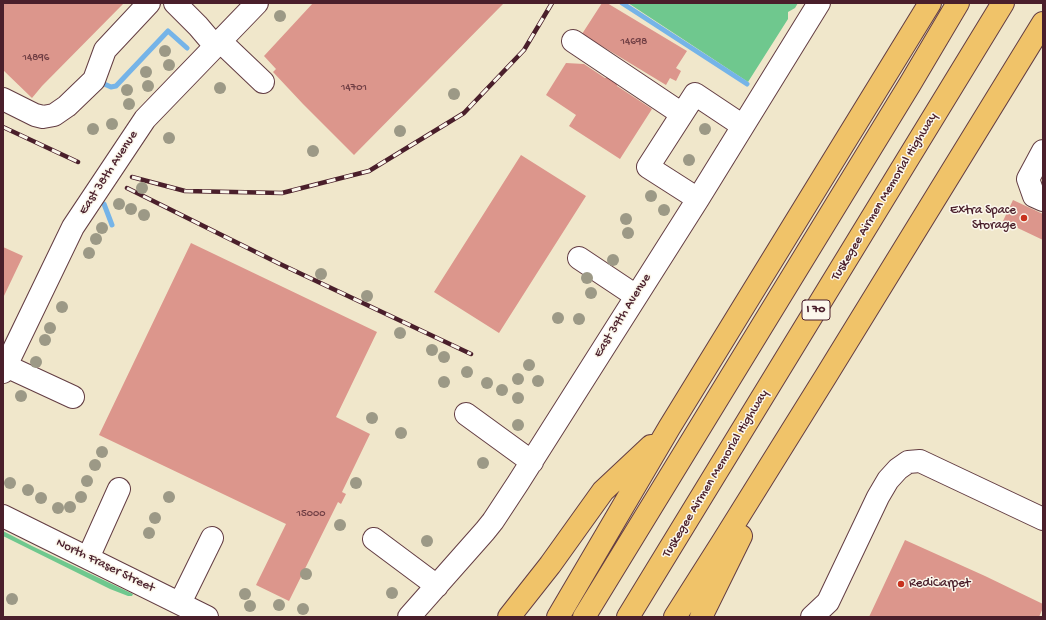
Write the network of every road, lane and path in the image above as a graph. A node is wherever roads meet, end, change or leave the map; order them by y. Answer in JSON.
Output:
{"nodes":[{"id":1,"x":149,"y":3,"type":"edge"},
{"id":2,"x":175,"y":3,"type":"edge"},
{"id":3,"x":256,"y":3,"type":"edge"},
{"id":4,"x":819,"y":3,"type":"edge"},
{"id":5,"x":930,"y":3,"type":"edge"},
{"id":6,"x":958,"y":3,"type":"edge"},
{"id":7,"x":1003,"y":3,"type":"edge"},
{"id":8,"x":1043,"y":23,"type":"edge"},
{"id":9,"x":573,"y":41,"type":"dead end"},
{"id":10,"x":218,"y":43,"type":"junction"},
{"id":11,"x":263,"y":82,"type":"dead end"},
{"id":12,"x":3,"y":99,"type":"edge"},
{"id":13,"x":682,"y":114,"type":"junction"},
{"id":14,"x":743,"y":126,"type":"junction"},
{"id":15,"x":1043,"y":151,"type":"edge"},
{"id":16,"x":698,"y":199,"type":"junction"},
{"id":17,"x":1043,"y":200,"type":"edge"},
{"id":18,"x":579,"y":258,"type":"dead end"},
{"id":19,"x":636,"y":296,"type":"junction"},
{"id":20,"x":4,"y":369,"type":"edge"},
{"id":21,"x":826,"y":376,"type":"junction"},
{"id":22,"x":73,"y":398,"type":"dead end"},
{"id":23,"x":466,"y":414,"type":"dead end"},
{"id":24,"x":669,"y":428,"type":"junction"},
{"id":25,"x":532,"y":462,"type":"junction"},
{"id":26,"x":119,"y":489,"type":"dead end"},
{"id":27,"x":3,"y":516,"type":"edge"},
{"id":28,"x":1043,"y":519,"type":"edge"},
{"id":29,"x":212,"y":538,"type":"dead end"},
{"id":30,"x":374,"y":540,"type":"dead end"},
{"id":31,"x":88,"y":558,"type":"junction"},
{"id":32,"x":437,"y":586,"type":"junction"},
{"id":33,"x":180,"y":603,"type":"junction"},
{"id":34,"x":208,"y":617,"type":"edge"},
{"id":35,"x":409,"y":617,"type":"edge"},
{"id":36,"x":509,"y":617,"type":"edge"},
{"id":37,"x":558,"y":617,"type":"edge"},
{"id":38,"x":584,"y":617,"type":"edge"},
{"id":39,"x":628,"y":617,"type":"edge"},
{"id":40,"x":675,"y":617,"type":"edge"},
{"id":41,"x":701,"y":617,"type":"edge"},
{"id":42,"x":812,"y":617,"type":"edge"}],
"edges":[{"from":1,"to":12,"type":"street"},
{"from":2,"to":10,"type":"street"},
{"from":3,"to":10,"type":"street","name":"East 38th Avenue"},
{"from":4,"to":14,"type":"street","name":"East 39th Avenue"},
{"from":5,"to":24,"type":"highway"},
{"from":6,"to":38,"type":"highway"},
{"from":7,"to":39,"type":"highway","name":"Tuskegee Airmen Memorial Highway","number":"I 70"},
{"from":8,"to":21,"type":"highway"},
{"from":9,"to":13,"type":"street"},
{"from":10,"to":11,"type":"street"},
{"from":10,"to":20,"type":"street","name":"East 38th Avenue"},
{"from":13,"to":14,"type":"street"},
{"from":13,"to":16,"type":"street"},
{"from":14,"to":16,"type":"street","name":"East 39th Avenue"},
{"from":15,"to":17,"type":"street"},
{"from":16,"to":19,"type":"street","name":"East 39th Avenue"},
{"from":18,"to":19,"type":"street"},
{"from":19,"to":25,"type":"street","name":"East 39th Avenue"},
{"from":20,"to":22,"type":"street"},
{"from":21,"to":40,"type":"highway"},
{"from":21,"to":41,"type":"highway"},
{"from":23,"to":25,"type":"street"},
{"from":24,"to":36,"type":"highway"},
{"from":24,"to":37,"type":"highway"},
{"from":25,"to":32,"type":"street","name":"East 39th Avenue"},
{"from":26,"to":31,"type":"street"},
{"from":27,"to":31,"type":"street","name":"North Fraser Street"},
{"from":28,"to":42,"type":"street"},
{"from":29,"to":33,"type":"street"},
{"from":30,"to":32,"type":"street"},
{"from":31,"to":33,"type":"street","name":"North Fraser Street"},
{"from":32,"to":35,"type":"street","name":"East 39th Avenue"},
{"from":33,"to":34,"type":"street","name":"North Fraser Street"}]}
